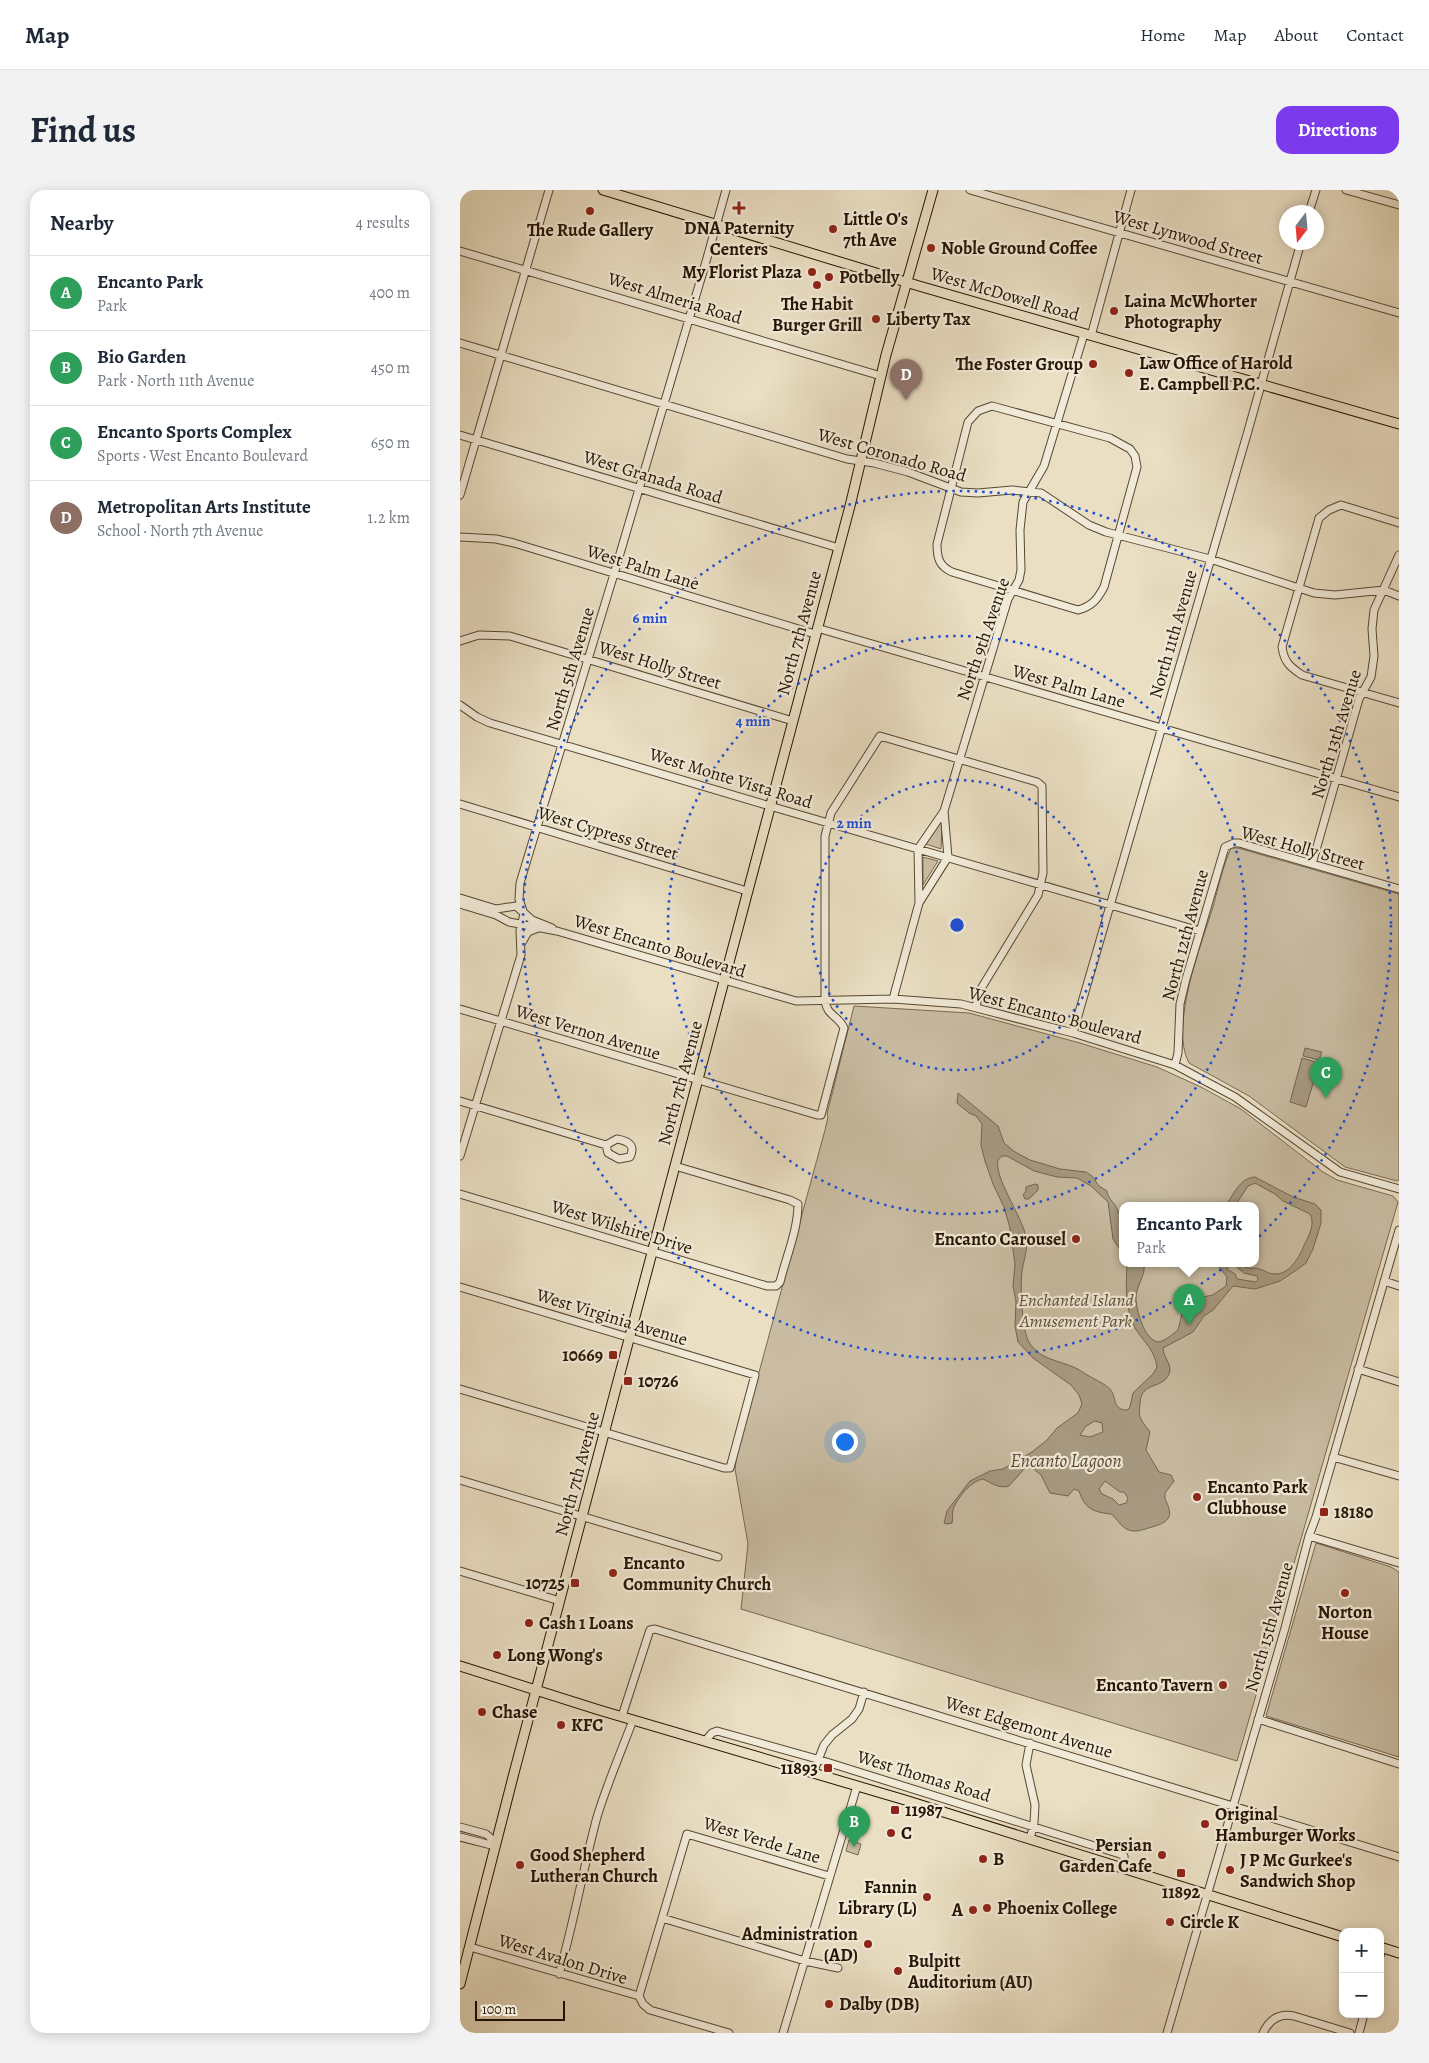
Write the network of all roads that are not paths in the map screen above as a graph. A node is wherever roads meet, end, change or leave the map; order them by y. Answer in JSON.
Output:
{"nodes":[{"id":1,"x":549,"y":190,"type":"edge"},
{"id":2,"x":603,"y":190,"type":"edge"},
{"id":3,"x":726,"y":190,"type":"edge"},
{"id":4,"x":933,"y":190,"type":"edge"},
{"id":5,"x":970,"y":190,"type":"edge"},
{"id":6,"x":1131,"y":190,"type":"edge"},
{"id":7,"x":1316,"y":190,"type":"edge"},
{"id":8,"x":1346,"y":190,"type":"edge"},
{"id":9,"x":1311,"y":205,"type":"edge"},
{"id":10,"x":1399,"y":205,"type":"edge"},
{"id":11,"x":716,"y":224,"type":"junction"},
{"id":12,"x":1119,"y":233,"type":"junction"},
{"id":13,"x":1299,"y":250,"type":"edge"},
{"id":14,"x":460,"y":251,"type":"edge"},
{"id":15,"x":526,"y":269,"type":"junction"},
{"id":16,"x":1290,"y":281,"type":"junction"},
{"id":17,"x":906,"y":282,"type":"junction"},
{"id":18,"x":1399,"y":313,"type":"edge"},
{"id":19,"x":688,"y":318,"type":"junction"},
{"id":20,"x":1088,"y":335,"type":"junction"},
{"id":21,"x":460,"y":343,"type":"edge"},
{"id":22,"x":501,"y":354,"type":"junction"},
{"id":23,"x":881,"y":376,"type":"junction"},
{"id":24,"x":1261,"y":384,"type":"junction"},
{"id":25,"x":663,"y":404,"type":"junction"},
{"id":26,"x":1399,"y":424,"type":"edge"},
{"id":27,"x":1058,"y":425,"type":"junction"},
{"id":28,"x":460,"y":435,"type":"edge"},
{"id":29,"x":476,"y":440,"type":"junction"},
{"id":30,"x":861,"y":461,"type":"junction"},
{"id":31,"x":950,"y":488,"type":"junction"},
{"id":32,"x":639,"y":489,"type":"junction"},
{"id":33,"x":1029,"y":490,"type":"junction"},
{"id":34,"x":460,"y":495,"type":"edge"},
{"id":35,"x":1399,"y":523,"type":"edge"},
{"id":36,"x":1119,"y":535,"type":"junction"},
{"id":37,"x":460,"y":537,"type":"edge"},
{"id":38,"x":839,"y":548,"type":"junction"},
{"id":39,"x":1399,"y":555,"type":"edge"},
{"id":40,"x":1210,"y":559,"type":"junction"},
{"id":41,"x":614,"y":574,"type":"junction"},
{"id":42,"x":1298,"y":588,"type":"junction"},
{"id":43,"x":1013,"y":590,"type":"junction"},
{"id":44,"x":1384,"y":590,"type":"junction"},
{"id":45,"x":1399,"y":596,"type":"edge"},
{"id":46,"x":816,"y":631,"type":"junction"},
{"id":47,"x":460,"y":642,"type":"edge"},
{"id":48,"x":589,"y":659,"type":"junction"},
{"id":49,"x":985,"y":677,"type":"junction"},
{"id":50,"x":1364,"y":692,"type":"junction"},
{"id":51,"x":1399,"y":702,"type":"edge"},
{"id":52,"x":460,"y":705,"type":"edge"},
{"id":53,"x":793,"y":721,"type":"junction"},
{"id":54,"x":1162,"y":728,"type":"junction"},
{"id":55,"x":563,"y":744,"type":"junction"},
{"id":56,"x":960,"y":758,"type":"junction"},
{"id":57,"x":1337,"y":779,"type":"junction"},
{"id":58,"x":1399,"y":797,"type":"edge"},
{"id":59,"x":460,"y":804,"type":"edge"},
{"id":60,"x":770,"y":806,"type":"junction"},
{"id":61,"x":944,"y":811,"type":"junction"},
{"id":62,"x":827,"y":823,"type":"junction"},
{"id":63,"x":538,"y":827,"type":"junction"},
{"id":64,"x":1228,"y":844,"type":"joint"},
{"id":65,"x":918,"y":849,"type":"junction"},
{"id":66,"x":948,"y":857,"type":"junction"},
{"id":67,"x":1312,"y":864,"type":"junction"},
{"id":68,"x":1041,"y":884,"type":"junction"},
{"id":69,"x":1399,"y":889,"type":"edge"},
{"id":70,"x":747,"y":891,"type":"junction"},
{"id":71,"x":460,"y":898,"type":"edge"},
{"id":72,"x":919,"y":903,"type":"junction"},
{"id":73,"x":460,"y":904,"type":"edge"},
{"id":74,"x":1111,"y":905,"type":"junction"},
{"id":75,"x":523,"y":911,"type":"junction"},
{"id":76,"x":521,"y":923,"type":"junction"},
{"id":77,"x":539,"y":928,"type":"junction"},
{"id":78,"x":557,"y":931,"type":"junction"},
{"id":79,"x":1200,"y":931,"type":"junction"},
{"id":80,"x":521,"y":944,"type":"junction"},
{"id":81,"x":724,"y":981,"type":"junction"},
{"id":82,"x":893,"y":999,"type":"junction"},
{"id":83,"x":825,"y":1002,"type":"junction"},
{"id":84,"x":976,"y":1007,"type":"junction"},
{"id":85,"x":460,"y":1009,"type":"edge"},
{"id":86,"x":500,"y":1021,"type":"junction"},
{"id":87,"x":1073,"y":1033,"type":"junction"},
{"id":88,"x":1175,"y":1065,"type":"junction"},
{"id":89,"x":698,"y":1080,"type":"junction"},
{"id":90,"x":460,"y":1102,"type":"edge"},
{"id":91,"x":475,"y":1106,"type":"junction"},
{"id":92,"x":606,"y":1145,"type":"dead end"},
{"id":93,"x":460,"y":1156,"type":"edge"},
{"id":94,"x":675,"y":1166,"type":"junction"},
{"id":95,"x":1399,"y":1189,"type":"edge"},
{"id":96,"x":460,"y":1194,"type":"edge"},
{"id":97,"x":1399,"y":1230,"type":"edge"},
{"id":98,"x":652,"y":1252,"type":"junction"},
{"id":99,"x":1384,"y":1281,"type":"junction"},
{"id":100,"x":460,"y":1286,"type":"edge"},
{"id":101,"x":1399,"y":1286,"type":"edge"},
{"id":102,"x":630,"y":1338,"type":"junction"},
{"id":103,"x":1358,"y":1369,"type":"junction"},
{"id":104,"x":1399,"y":1382,"type":"edge"},
{"id":105,"x":460,"y":1389,"type":"edge"},
{"id":106,"x":604,"y":1432,"type":"junction"},
{"id":107,"x":1333,"y":1457,"type":"junction"},
{"id":108,"x":1399,"y":1476,"type":"edge"},
{"id":109,"x":460,"y":1480,"type":"edge"},
{"id":110,"x":583,"y":1515,"type":"junction"},
{"id":111,"x":1309,"y":1536,"type":"junction"},
{"id":112,"x":718,"y":1557,"type":"dead end"},
{"id":113,"x":1399,"y":1563,"type":"edge"},
{"id":114,"x":460,"y":1571,"type":"edge"},
{"id":115,"x":560,"y":1602,"type":"junction"},
{"id":116,"x":460,"y":1666,"type":"edge"},
{"id":117,"x":536,"y":1690,"type":"junction"},
{"id":118,"x":864,"y":1692,"type":"junction"},
{"id":119,"x":622,"y":1716,"type":"junction"},
{"id":120,"x":1258,"y":1719,"type":"junction"},
{"id":121,"x":633,"y":1720,"type":"junction"},
{"id":122,"x":705,"y":1741,"type":"junction"},
{"id":123,"x":1030,"y":1743,"type":"junction"},
{"id":124,"x":817,"y":1760,"type":"junction"},
{"id":125,"x":1399,"y":1764,"type":"edge"},
{"id":126,"x":813,"y":1773,"type":"junction"},
{"id":127,"x":857,"y":1786,"type":"junction"},
{"id":128,"x":1233,"y":1806,"type":"junction"},
{"id":129,"x":460,"y":1827,"type":"edge"},
{"id":130,"x":1033,"y":1827,"type":"junction"},
{"id":131,"x":460,"y":1837,"type":"edge"},
{"id":132,"x":1030,"y":1839,"type":"junction"},
{"id":133,"x":495,"y":1844,"type":"junction"},
{"id":134,"x":1399,"y":1857,"type":"edge"},
{"id":135,"x":1125,"y":1870,"type":"junction"},
{"id":136,"x":829,"y":1876,"type":"junction"},
{"id":137,"x":1206,"y":1895,"type":"junction"},
{"id":138,"x":662,"y":1918,"type":"junction"},
{"id":139,"x":1339,"y":1935,"type":"edge"},
{"id":140,"x":470,"y":1946,"type":"junction"},
{"id":141,"x":1384,"y":1951,"type":"edge"},
{"id":142,"x":1399,"y":1952,"type":"edge"},
{"id":143,"x":805,"y":1961,"type":"junction"},
{"id":144,"x":838,"y":1968,"type":"dead end"},
{"id":145,"x":559,"y":1974,"type":"junction"},
{"id":146,"x":460,"y":1984,"type":"edge"},
{"id":147,"x":639,"y":1996,"type":"junction"},
{"id":148,"x":1363,"y":2018,"type":"edge"},
{"id":149,"x":729,"y":2033,"type":"edge"},
{"id":150,"x":783,"y":2033,"type":"edge"},
{"id":151,"x":1167,"y":2033,"type":"edge"},
{"id":152,"x":1263,"y":2033,"type":"edge"},
{"id":153,"x":1350,"y":2033,"type":"edge"},
{"id":154,"x":1359,"y":2033,"type":"edge"}],
"edges":[{"from":1,"to":15,"type":"street"},
{"from":2,"to":11,"type":"main road","name":"West McDowell Road"},
{"from":3,"to":11,"type":"street","name":"North 5th Avenue"},
{"from":4,"to":17,"type":"main road","name":"North 7th Avenue"},
{"from":5,"to":12,"type":"street","name":"West Lynwood Street"},
{"from":6,"to":12,"type":"street","name":"North 9th Avenue"},
{"from":7,"to":9,"type":"street"},
{"from":8,"to":10,"type":"street"},
{"from":11,"to":17,"type":"main road","name":"West McDowell Road"},
{"from":11,"to":19,"type":"street","name":"North 5th Avenue"},
{"from":12,"to":16,"type":"street","name":"West Lynwood Street"},
{"from":12,"to":20,"type":"street","name":"North 9th Avenue"},
{"from":13,"to":16,"type":"street","name":"North 11th Avenue"},
{"from":14,"to":15,"type":"street","name":"West Almeria Road"},
{"from":15,"to":19,"type":"street","name":"West Almeria Road"},
{"from":15,"to":22,"type":"street"},
{"from":16,"to":18,"type":"street","name":"West Lynwood Street"},
{"from":16,"to":24,"type":"street","name":"North 11th Avenue"},
{"from":17,"to":20,"type":"main road","name":"West McDowell Road"},
{"from":17,"to":23,"type":"main road","name":"North 7th Avenue"},
{"from":19,"to":23,"type":"street","name":"West Almeria Road"},
{"from":19,"to":25,"type":"street","name":"North 5th Avenue"},
{"from":20,"to":24,"type":"main road","name":"West McDowell Road"},
{"from":20,"to":27,"type":"street","name":"North 9th Avenue"},
{"from":21,"to":22,"type":"street","name":"West Coronado Road"},
{"from":22,"to":25,"type":"street","name":"West Coronado Road"},
{"from":22,"to":29,"type":"street"},
{"from":23,"to":30,"type":"main road","name":"North 7th Avenue"},
{"from":24,"to":26,"type":"main road","name":"West McDowell Road"},
{"from":24,"to":40,"type":"street","name":"North 11th Avenue"},
{"from":25,"to":30,"type":"street","name":"West Coronado Road"},
{"from":25,"to":32,"type":"street","name":"North 5th Avenue"},
{"from":27,"to":31,"type":"street"},
{"from":27,"to":33,"type":"street","name":"North 9th Avenue"},
{"from":27,"to":36,"type":"street"},
{"from":28,"to":29,"type":"street","name":"West Granada Road"},
{"from":29,"to":32,"type":"street","name":"West Granada Road"},
{"from":29,"to":34,"type":"street"},
{"from":30,"to":31,"type":"street","name":"West Coronado Road"},
{"from":30,"to":38,"type":"main road","name":"North 7th Avenue"},
{"from":31,"to":33,"type":"street","name":"West Coronado Road"},
{"from":31,"to":43,"type":"street"},
{"from":32,"to":38,"type":"street","name":"West Granada Road"},
{"from":32,"to":41,"type":"street","name":"North 5th Avenue"},
{"from":33,"to":36,"type":"street","name":"West Coronado Road"},
{"from":33,"to":43,"type":"street","name":"North 9th Avenue"},
{"from":35,"to":42,"type":"street"},
{"from":36,"to":40,"type":"street","name":"West Coronado Road"},
{"from":36,"to":43,"type":"street"},
{"from":37,"to":41,"type":"street","name":"West Palm Lane"},
{"from":38,"to":46,"type":"main road","name":"North 7th Avenue"},
{"from":39,"to":44,"type":"street","name":"North 13th Avenue"},
{"from":40,"to":42,"type":"street","name":"West Coronado Road"},
{"from":40,"to":54,"type":"street","name":"North 11th Avenue"},
{"from":41,"to":46,"type":"street","name":"West Palm Lane"},
{"from":41,"to":48,"type":"street","name":"North 5th Avenue"},
{"from":42,"to":44,"type":"street","name":"West Coronado Road"},
{"from":42,"to":50,"type":"street"},
{"from":43,"to":49,"type":"street","name":"North 9th Avenue"},
{"from":44,"to":45,"type":"street","name":"West Coronado Road"},
{"from":44,"to":50,"type":"street","name":"North 13th Avenue"},
{"from":46,"to":49,"type":"street","name":"West Palm Lane"},
{"from":46,"to":53,"type":"main road","name":"North 7th Avenue"},
{"from":47,"to":48,"type":"street","name":"West Holly Street"},
{"from":48,"to":53,"type":"street","name":"West Holly Street"},
{"from":48,"to":55,"type":"street","name":"North 5th Avenue"},
{"from":49,"to":54,"type":"street","name":"West Palm Lane"},
{"from":49,"to":56,"type":"street","name":"North 9th Avenue"},
{"from":50,"to":51,"type":"street"},
{"from":50,"to":57,"type":"street","name":"North 13th Avenue"},
{"from":52,"to":55,"type":"street","name":"West Monte Vista Road"},
{"from":53,"to":60,"type":"main road","name":"North 7th Avenue"},
{"from":54,"to":57,"type":"street","name":"West Palm Lane"},
{"from":54,"to":74,"type":"street","name":"North 11th Avenue"},
{"from":55,"to":60,"type":"street","name":"West Monte Vista Road"},
{"from":55,"to":63,"type":"street","name":"North 5th Avenue"},
{"from":56,"to":61,"type":"street","name":"North 9th Avenue"},
{"from":56,"to":62,"type":"street"},
{"from":56,"to":68,"type":"street"},
{"from":57,"to":58,"type":"street","name":"West Palm Lane"},
{"from":57,"to":67,"type":"street","name":"North 13th Avenue"},
{"from":59,"to":63,"type":"street","name":"West Cypress Street"},
{"from":60,"to":62,"type":"street","name":"West Monte Vista Road"},
{"from":60,"to":70,"type":"main road","name":"North 7th Avenue"},
{"from":61,"to":65,"type":"street","name":"North 9th Avenue"},
{"from":61,"to":66,"type":"street","name":"North 9th Avenue"},
{"from":62,"to":65,"type":"street","name":"West Monte Vista Road"},
{"from":62,"to":83,"type":"street"},
{"from":63,"to":70,"type":"street","name":"West Cypress Street"},
{"from":63,"to":75,"type":"street","name":"North 5th Avenue"},
{"from":64,"to":67,"type":"street","name":"West Holly Street"},
{"from":64,"to":79,"type":"street","name":"North 12th Avenue"},
{"from":65,"to":66,"type":"street","name":"West Monte Vista Road"},
{"from":65,"to":72,"type":"street"},
{"from":66,"to":68,"type":"street","name":"West Monte Vista Road"},
{"from":66,"to":72,"type":"street"},
{"from":67,"to":69,"type":"street","name":"West Holly Street"},
{"from":68,"to":74,"type":"street","name":"West Monte Vista Road"},
{"from":68,"to":84,"type":"street"},
{"from":70,"to":81,"type":"main road","name":"North 7th Avenue"},
{"from":71,"to":75,"type":"street","name":"West Encanto Boulevard"},
{"from":72,"to":82,"type":"street"},
{"from":73,"to":76,"type":"street","name":"West Encanto Boulevard"},
{"from":74,"to":79,"type":"street","name":"West Monte Vista Road"},
{"from":74,"to":87,"type":"street","name":"North 11th Avenue"},
{"from":75,"to":76,"type":"street","name":"North 5th Avenue"},
{"from":75,"to":78,"type":"street","name":"West Encanto Boulevard"},
{"from":76,"to":77,"type":"street","name":"West Encanto Boulevard"},
{"from":76,"to":80,"type":"street","name":"North 5th Avenue"},
{"from":77,"to":78,"type":"street","name":"West Encanto Boulevard"},
{"from":77,"to":80,"type":"street"},
{"from":78,"to":81,"type":"street","name":"West Encanto Boulevard"},
{"from":79,"to":88,"type":"street","name":"North 12th Avenue"},
{"from":80,"to":86,"type":"street","name":"North 5th Avenue"},
{"from":81,"to":83,"type":"street","name":"West Encanto Boulevard"},
{"from":81,"to":89,"type":"main road","name":"North 7th Avenue"},
{"from":82,"to":83,"type":"street","name":"West Encanto Boulevard"},
{"from":82,"to":84,"type":"street","name":"West Encanto Boulevard"},
{"from":83,"to":89,"type":"street","name":"West Vernon Avenue"},
{"from":84,"to":87,"type":"street","name":"West Encanto Boulevard"},
{"from":85,"to":86,"type":"street","name":"West Vernon Avenue"},
{"from":86,"to":89,"type":"street","name":"West Vernon Avenue"},
{"from":86,"to":91,"type":"street","name":"North 5th Avenue"},
{"from":87,"to":88,"type":"street","name":"West Encanto Boulevard"},
{"from":88,"to":95,"type":"street","name":"West Encanto Boulevard"},
{"from":89,"to":94,"type":"main road","name":"North 7th Avenue"},
{"from":90,"to":91,"type":"street"},
{"from":91,"to":92,"type":"street"},
{"from":91,"to":93,"type":"street","name":"North 5th Avenue"},
{"from":94,"to":98,"type":"main road","name":"North 7th Avenue"},
{"from":94,"to":98,"type":"street","name":"West Wilshire Drive"},
{"from":96,"to":98,"type":"street","name":"West Wilshire Drive"},
{"from":97,"to":99,"type":"street","name":"North 15th Avenue"},
{"from":98,"to":102,"type":"main road","name":"North 7th Avenue"},
{"from":99,"to":101,"type":"street"},
{"from":99,"to":103,"type":"street","name":"North 15th Avenue"},
{"from":100,"to":102,"type":"street","name":"West Virginia Avenue"},
{"from":102,"to":106,"type":"main road","name":"North 7th Avenue"},
{"from":102,"to":106,"type":"street","name":"West Virginia Avenue"},
{"from":103,"to":104,"type":"street"},
{"from":103,"to":107,"type":"street","name":"North 15th Avenue"},
{"from":105,"to":106,"type":"street"},
{"from":106,"to":110,"type":"main road","name":"North 7th Avenue"},
{"from":107,"to":108,"type":"street"},
{"from":107,"to":111,"type":"street","name":"North 15th Avenue"},
{"from":109,"to":110,"type":"street"},
{"from":110,"to":112,"type":"street"},
{"from":110,"to":115,"type":"main road","name":"North 7th Avenue"},
{"from":111,"to":113,"type":"street"},
{"from":111,"to":120,"type":"street","name":"North 15th Avenue"},
{"from":114,"to":115,"type":"street"},
{"from":115,"to":117,"type":"main road","name":"North 7th Avenue"},
{"from":116,"to":117,"type":"main road","name":"West Thomas Road"},
{"from":117,"to":119,"type":"main road","name":"West Thomas Road"},
{"from":117,"to":133,"type":"main road","name":"North 7th Avenue"},
{"from":118,"to":119,"type":"street","name":"West Edgemont Avenue"},
{"from":118,"to":123,"type":"street","name":"West Edgemont Avenue"},
{"from":118,"to":124,"type":"street"},
{"from":119,"to":121,"type":"main road","name":"West Thomas Road"},
{"from":120,"to":125,"type":"street"},
{"from":120,"to":128,"type":"street","name":"North 15th Avenue"},
{"from":121,"to":122,"type":"main road","name":"West Thomas Road"},
{"from":121,"to":145,"type":"street"},
{"from":122,"to":124,"type":"street","name":"West Thomas Road"},
{"from":122,"to":126,"type":"main road","name":"West Thomas Road"},
{"from":123,"to":128,"type":"street","name":"West Edgemont Avenue"},
{"from":123,"to":130,"type":"street"},
{"from":124,"to":126,"type":"street"},
{"from":124,"to":130,"type":"street","name":"West Thomas Road"},
{"from":126,"to":127,"type":"main road","name":"West Thomas Road"},
{"from":127,"to":132,"type":"main road","name":"West Thomas Road"},
{"from":127,"to":136,"type":"street"},
{"from":128,"to":134,"type":"street","name":"West Edgemont Avenue"},
{"from":128,"to":137,"type":"street","name":"North 15th Avenue"},
{"from":129,"to":133,"type":"street"},
{"from":130,"to":132,"type":"street"},
{"from":130,"to":135,"type":"street","name":"West Thomas Road"},
{"from":131,"to":133,"type":"street"},
{"from":132,"to":135,"type":"main road","name":"West Thomas Road"},
{"from":133,"to":140,"type":"main road","name":"North 7th Avenue"},
{"from":135,"to":137,"type":"main road","name":"West Thomas Road"},
{"from":136,"to":138,"type":"street","name":"West Verde Lane"},
{"from":136,"to":143,"type":"street"},
{"from":137,"to":139,"type":"main road","name":"West Thomas Road"},
{"from":137,"to":151,"type":"street","name":"North 15th Avenue"},
{"from":138,"to":143,"type":"street"},
{"from":138,"to":147,"type":"street"},
{"from":140,"to":145,"type":"street","name":"West Avalon Drive"},
{"from":140,"to":146,"type":"main road","name":"North 7th Avenue"},
{"from":141,"to":142,"type":"main road"},
{"from":143,"to":144,"type":"street"},
{"from":143,"to":150,"type":"street"},
{"from":145,"to":147,"type":"street","name":"West Avalon Drive"},
{"from":147,"to":149,"type":"street","name":"West Avalon Drive"},
{"from":148,"to":154,"type":"street"},
{"from":152,"to":153,"type":"street"}]}
